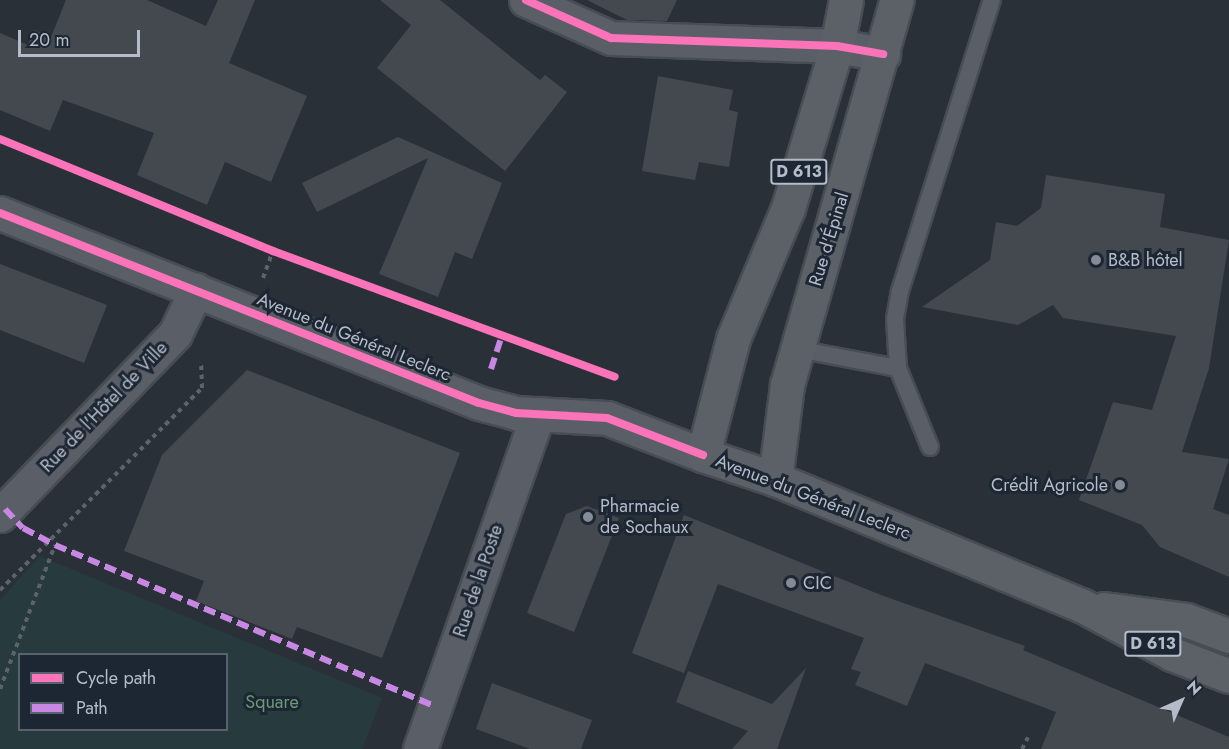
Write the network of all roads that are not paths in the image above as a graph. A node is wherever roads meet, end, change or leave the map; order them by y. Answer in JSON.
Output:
{"nodes":[{"id":1,"x":526,"y":0,"type":"edge"},
{"id":2,"x":846,"y":0,"type":"edge"},
{"id":3,"x":897,"y":0,"type":"edge"},
{"id":4,"x":992,"y":0,"type":"edge"},
{"id":5,"x":837,"y":46,"type":"junction"},
{"id":6,"x":883,"y":54,"type":"junction"},
{"id":7,"x":0,"y":213,"type":"edge"},
{"id":8,"x":196,"y":290,"type":"junction"},
{"id":9,"x":797,"y":349,"type":"junction"},
{"id":10,"x":898,"y":368,"type":"junction"},
{"id":11,"x":538,"y":414,"type":"junction"},
{"id":12,"x":930,"y":447,"type":"dead end"},
{"id":13,"x":703,"y":455,"type":"junction"},
{"id":14,"x":775,"y":479,"type":"junction"},
{"id":15,"x":0,"y":514,"type":"edge"},
{"id":16,"x":1081,"y":605,"type":"junction"},
{"id":17,"x":1229,"y":636,"type":"edge"},
{"id":18,"x":1229,"y":676,"type":"edge"},
{"id":19,"x":420,"y":749,"type":"edge"}],
"edges":[{"from":1,"to":5,"type":"street"},
{"from":2,"to":5,"type":"main road","number":"D 613"},
{"from":3,"to":6,"type":"main road","name":"Rue d'Épinal","number":"D 613"},
{"from":4,"to":10,"type":"lane"},
{"from":5,"to":6,"type":"street"},
{"from":5,"to":13,"type":"main road","number":"D 613"},
{"from":6,"to":9,"type":"main road","name":"Rue d'Épinal","number":"D 613"},
{"from":7,"to":8,"type":"street","name":"Avenue du Général Leclerc"},
{"from":8,"to":11,"type":"street","name":"Avenue du Général Leclerc"},
{"from":8,"to":15,"type":"street","name":"Rue de l'Hôtel de Ville"},
{"from":9,"to":10,"type":"lane"},
{"from":9,"to":14,"type":"main road","name":"Rue d'Épinal","number":"D 613"},
{"from":10,"to":12,"type":"lane"},
{"from":11,"to":13,"type":"street","name":"Avenue du Général Leclerc"},
{"from":11,"to":19,"type":"street","name":"Rue de la Poste"},
{"from":13,"to":14,"type":"main road","name":"Avenue du Général Leclerc"},
{"from":14,"to":16,"type":"main road","name":"Avenue du Général Leclerc"},
{"from":16,"to":17,"type":"main road","name":"Avenue du Général Leclerc","number":"D 613"},
{"from":16,"to":18,"type":"main road","name":"Avenue du Général Leclerc","number":"D 613"}]}
